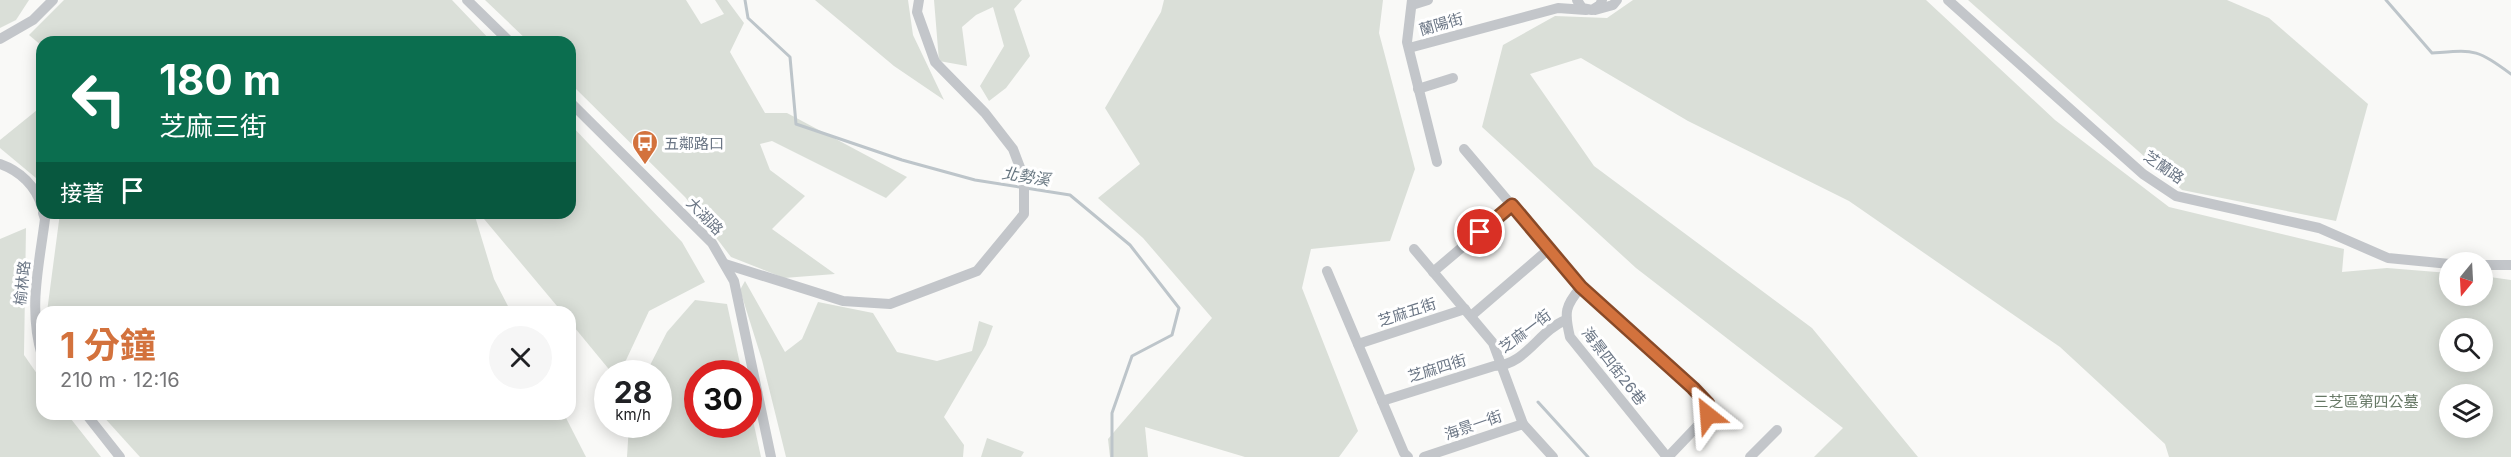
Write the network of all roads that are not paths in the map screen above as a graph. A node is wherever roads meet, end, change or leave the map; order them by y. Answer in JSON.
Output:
{"nodes":[{"id":1,"x":53,"y":0,"type":"edge"},
{"id":2,"x":467,"y":0,"type":"edge"},
{"id":3,"x":919,"y":0,"type":"edge"},
{"id":4,"x":1428,"y":0,"type":"edge"},
{"id":5,"x":1576,"y":0,"type":"edge"},
{"id":6,"x":1602,"y":0,"type":"edge"},
{"id":7,"x":1617,"y":0,"type":"edge"},
{"id":8,"x":1948,"y":0,"type":"edge"},
{"id":9,"x":1412,"y":2,"type":"edge"},
{"id":10,"x":1589,"y":10,"type":"junction"},
{"id":11,"x":504,"y":36,"type":"edge"},
{"id":12,"x":0,"y":39,"type":"edge"},
{"id":13,"x":1409,"y":48,"type":"junction"},
{"id":14,"x":1454,"y":78,"type":"dead end"},
{"id":15,"x":1418,"y":89,"type":"junction"},
{"id":16,"x":576,"y":108,"type":"edge"},
{"id":17,"x":1464,"y":148,"type":"dead end"},
{"id":18,"x":1437,"y":162,"type":"dead end"},
{"id":19,"x":0,"y":164,"type":"edge"},
{"id":20,"x":36,"y":194,"type":"edge"},
{"id":21,"x":1512,"y":205,"type":"junction"},
{"id":22,"x":44,"y":219,"type":"edge"},
{"id":23,"x":1414,"y":249,"type":"dead end"},
{"id":24,"x":1550,"y":249,"type":"junction"},
{"id":25,"x":2439,"y":263,"type":"edge"},
{"id":26,"x":724,"y":264,"type":"junction"},
{"id":27,"x":2493,"y":265,"type":"edge"},
{"id":28,"x":2511,"y":265,"type":"edge"},
{"id":29,"x":1327,"y":271,"type":"dead end"},
{"id":30,"x":1433,"y":272,"type":"junction"},
{"id":31,"x":1581,"y":287,"type":"junction"},
{"id":32,"x":1468,"y":313,"type":"junction"},
{"id":33,"x":1566,"y":320,"type":"junction"},
{"id":34,"x":36,"y":332,"type":"edge"},
{"id":35,"x":1358,"y":344,"type":"junction"},
{"id":36,"x":1502,"y":366,"type":"junction"},
{"id":37,"x":1382,"y":401,"type":"junction"},
{"id":38,"x":91,"y":420,"type":"edge"},
{"id":39,"x":1523,"y":424,"type":"junction"},
{"id":40,"x":1777,"y":430,"type":"dead end"},
{"id":41,"x":120,"y":457,"type":"edge"},
{"id":42,"x":771,"y":457,"type":"edge"},
{"id":43,"x":1408,"y":457,"type":"edge"},
{"id":44,"x":1424,"y":457,"type":"edge"},
{"id":45,"x":1552,"y":457,"type":"edge"},
{"id":46,"x":1667,"y":457,"type":"edge"},
{"id":47,"x":1750,"y":457,"type":"edge"}],
"edges":[{"from":1,"to":12,"type":"street"},
{"from":2,"to":11,"type":"street"},
{"from":3,"to":26,"type":"street"},
{"from":4,"to":9,"type":"street","name":"蘭陽街"},
{"from":5,"to":10,"type":"street"},
{"from":6,"to":10,"type":"street"},
{"from":7,"to":10,"type":"street","name":"蘭陽街"},
{"from":8,"to":25,"type":"street","name":"芝蘭路"},
{"from":9,"to":13,"type":"street","name":"蘭陽街"},
{"from":10,"to":13,"type":"street","name":"蘭陽街"},
{"from":13,"to":15,"type":"street","name":"蘭陽街"},
{"from":14,"to":15,"type":"street"},
{"from":15,"to":18,"type":"street","name":"蘭陽街"},
{"from":16,"to":26,"type":"street","name":"大湖路"},
{"from":17,"to":21,"type":"street"},
{"from":19,"to":20,"type":"street"},
{"from":21,"to":24,"type":"street"},
{"from":21,"to":30,"type":"street"},
{"from":22,"to":34,"type":"street","name":"榆林路"},
{"from":23,"to":30,"type":"street"},
{"from":24,"to":31,"type":"street"},
{"from":24,"to":32,"type":"street"},
{"from":26,"to":42,"type":"street","name":"大湖路"},
{"from":27,"to":28,"type":"street"},
{"from":29,"to":35,"type":"street"},
{"from":30,"to":32,"type":"street"},
{"from":31,"to":33,"type":"street","name":"海景四街26巷"},
{"from":31,"to":46,"type":"street"},
{"from":32,"to":35,"type":"street","name":"芝麻五街"},
{"from":32,"to":36,"type":"street"},
{"from":33,"to":36,"type":"street","name":"芝麻一街"},
{"from":33,"to":46,"type":"street","name":"海景四街26巷"},
{"from":35,"to":37,"type":"street"},
{"from":36,"to":37,"type":"street","name":"芝麻四街"},
{"from":36,"to":39,"type":"street"},
{"from":37,"to":43,"type":"street"},
{"from":38,"to":41,"type":"street"},
{"from":39,"to":44,"type":"street","name":"海景一街"},
{"from":39,"to":45,"type":"street","name":"海景一街"},
{"from":40,"to":47,"type":"street"}]}
